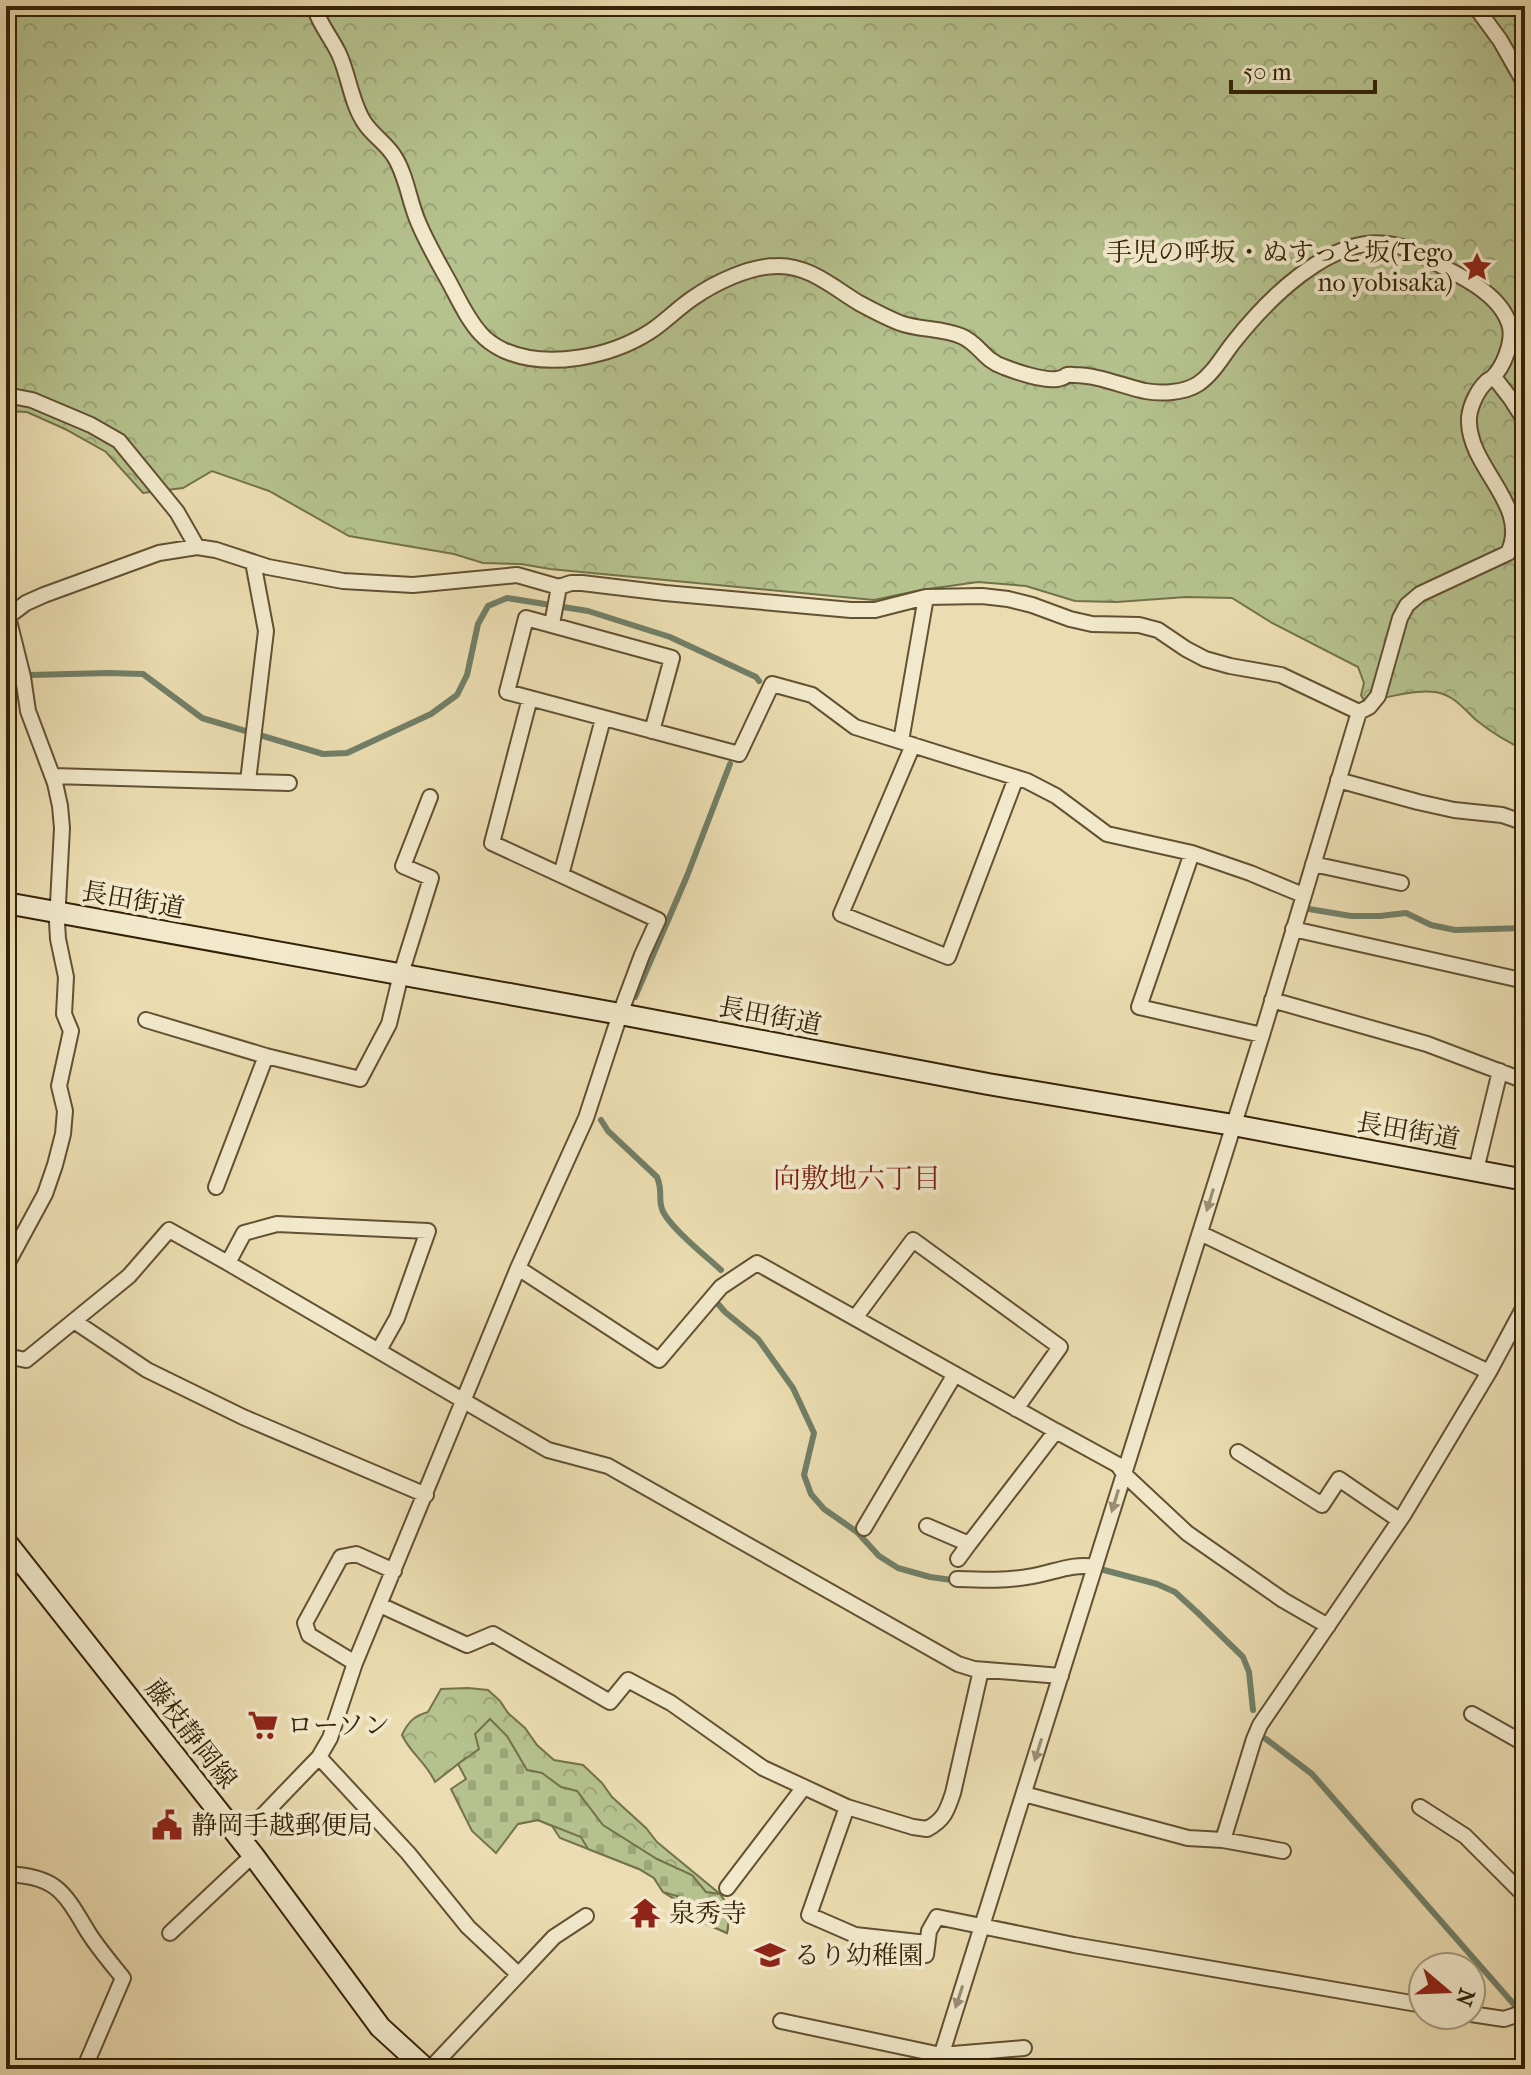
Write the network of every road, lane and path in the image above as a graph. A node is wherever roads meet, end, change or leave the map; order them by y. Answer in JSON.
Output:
{"nodes":[{"id":1,"x":314,"y":6,"type":"edge"},
{"id":2,"x":1475,"y":6,"type":"edge"},
{"id":3,"x":1525,"y":84,"type":"edge"},
{"id":4,"x":1494,"y":377,"type":"junction"},
{"id":5,"x":6,"y":395,"type":"edge"},
{"id":6,"x":1525,"y":421,"type":"edge"},
{"id":7,"x":197,"y":547,"type":"junction"},
{"id":8,"x":253,"y":562,"type":"junction"},
{"id":9,"x":926,"y":597,"type":"junction"},
{"id":10,"x":556,"y":605,"type":"junction"},
{"id":11,"x":7,"y":617,"type":"edge"},
{"id":12,"x":530,"y":698,"type":"junction"},
{"id":13,"x":1359,"y":712,"type":"junction"},
{"id":14,"x":603,"y":719,"type":"junction"},
{"id":15,"x":652,"y":731,"type":"junction"},
{"id":16,"x":907,"y":743,"type":"junction"},
{"id":17,"x":53,"y":776,"type":"junction"},
{"id":18,"x":1016,"y":778,"type":"junction"},
{"id":19,"x":1338,"y":780,"type":"junction"},
{"id":20,"x":248,"y":781,"type":"junction"},
{"id":21,"x":289,"y":783,"type":"dead end"},
{"id":22,"x":430,"y":797,"type":"dead end"},
{"id":23,"x":1525,"y":823,"type":"edge"},
{"id":24,"x":1192,"y":853,"type":"junction"},
{"id":25,"x":1313,"y":864,"type":"junction"},
{"id":26,"x":561,"y":875,"type":"junction"},
{"id":27,"x":1401,"y":883,"type":"dead end"},
{"id":28,"x":1303,"y":895,"type":"junction"},
{"id":29,"x":6,"y":903,"type":"edge"},
{"id":30,"x":57,"y":912,"type":"junction"},
{"id":31,"x":1293,"y":929,"type":"junction"},
{"id":32,"x":401,"y":974,"type":"junction"},
{"id":33,"x":1525,"y":981,"type":"edge"},
{"id":34,"x":1272,"y":1000,"type":"junction"},
{"id":35,"x":620,"y":1014,"type":"junction"},
{"id":36,"x":146,"y":1020,"type":"dead end"},
{"id":37,"x":1262,"y":1035,"type":"junction"},
{"id":38,"x":266,"y":1056,"type":"junction"},
{"id":39,"x":1500,"y":1071,"type":"junction"},
{"id":40,"x":1525,"y":1081,"type":"edge"},
{"id":41,"x":1233,"y":1125,"type":"junction"},
{"id":42,"x":1476,"y":1170,"type":"junction"},
{"id":43,"x":1525,"y":1180,"type":"edge"},
{"id":44,"x":216,"y":1187,"type":"dead end"},
{"id":45,"x":1200,"y":1233,"type":"junction"},
{"id":46,"x":228,"y":1263,"type":"junction"},
{"id":47,"x":6,"y":1266,"type":"edge"},
{"id":48,"x":518,"y":1268,"type":"junction"},
{"id":49,"x":1525,"y":1305,"type":"edge"},
{"id":50,"x":855,"y":1318,"type":"junction"},
{"id":51,"x":74,"y":1321,"type":"junction"},
{"id":52,"x":379,"y":1350,"type":"junction"},
{"id":53,"x":6,"y":1356,"type":"edge"},
{"id":54,"x":1489,"y":1372,"type":"junction"},
{"id":55,"x":955,"y":1374,"type":"junction"},
{"id":56,"x":464,"y":1402,"type":"junction"},
{"id":57,"x":1016,"y":1409,"type":"junction"},
{"id":58,"x":1056,"y":1431,"type":"junction"},
{"id":59,"x":1238,"y":1452,"type":"dead end"},
{"id":60,"x":1124,"y":1474,"type":"junction"},
{"id":61,"x":426,"y":1495,"type":"junction"},
{"id":62,"x":1399,"y":1520,"type":"junction"},
{"id":63,"x":927,"y":1526,"type":"dead end"},
{"id":64,"x":864,"y":1528,"type":"dead end"},
{"id":65,"x":6,"y":1542,"type":"edge"},
{"id":66,"x":969,"y":1544,"type":"junction"},
{"id":67,"x":958,"y":1559,"type":"dead end"},
{"id":68,"x":1095,"y":1567,"type":"junction"},
{"id":69,"x":394,"y":1571,"type":"junction"},
{"id":70,"x":957,"y":1579,"type":"dead end"},
{"id":71,"x":380,"y":1605,"type":"junction"},
{"id":72,"x":1328,"y":1626,"type":"junction"},
{"id":73,"x":355,"y":1663,"type":"junction"},
{"id":74,"x":981,"y":1670,"type":"junction"},
{"id":75,"x":1061,"y":1676,"type":"junction"},
{"id":76,"x":1472,"y":1714,"type":"dead end"},
{"id":77,"x":1525,"y":1744,"type":"edge"},
{"id":78,"x":319,"y":1757,"type":"junction"},
{"id":79,"x":804,"y":1787,"type":"junction"},
{"id":80,"x":1024,"y":1794,"type":"junction"},
{"id":81,"x":847,"y":1807,"type":"junction"},
{"id":82,"x":1420,"y":1807,"type":"dead end"},
{"id":83,"x":240,"y":1839,"type":"junction"},
{"id":84,"x":1223,"y":1840,"type":"junction"},
{"id":85,"x":1283,"y":1851,"type":"dead end"},
{"id":86,"x":253,"y":1855,"type":"junction"},
{"id":87,"x":6,"y":1874,"type":"edge"},
{"id":88,"x":727,"y":1888,"type":"dead end"},
{"id":89,"x":1525,"y":1896,"type":"edge"},
{"id":90,"x":586,"y":1916,"type":"dead end"},
{"id":91,"x":982,"y":1926,"type":"junction"},
{"id":92,"x":170,"y":1933,"type":"dead end"},
{"id":93,"x":518,"y":1974,"type":"junction"},
{"id":94,"x":1407,"y":2002,"type":"edge"},
{"id":95,"x":1525,"y":2012,"type":"edge"},
{"id":96,"x":1487,"y":2016,"type":"edge"},
{"id":97,"x":781,"y":2021,"type":"dead end"},
{"id":98,"x":1024,"y":2048,"type":"dead end"},
{"id":99,"x":939,"y":2062,"type":"edge"},
{"id":100,"x":84,"y":2069,"type":"edge"},
{"id":101,"x":428,"y":2069,"type":"edge"},
{"id":102,"x":639,"y":2069,"type":"edge"},
{"id":103,"x":708,"y":2069,"type":"edge"}],
"edges":[{"from":1,"to":4,"type":"street"},
{"from":2,"to":3,"type":"street"},
{"from":4,"to":6,"type":"street"},
{"from":4,"to":13,"type":"street"},
{"from":5,"to":7,"type":"street"},
{"from":7,"to":8,"type":"street"},
{"from":7,"to":11,"type":"street"},
{"from":8,"to":10,"type":"street"},
{"from":8,"to":20,"type":"street"},
{"from":9,"to":10,"type":"street"},
{"from":9,"to":13,"type":"street"},
{"from":9,"to":16,"type":"street"},
{"from":10,"to":12,"type":"street"},
{"from":10,"to":15,"type":"street"},
{"from":11,"to":17,"type":"street"},
{"from":12,"to":14,"type":"street"},
{"from":12,"to":26,"type":"street"},
{"from":13,"to":19,"type":"street"},
{"from":14,"to":15,"type":"street"},
{"from":14,"to":26,"type":"street"},
{"from":15,"to":16,"type":"street"},
{"from":16,"to":18,"type":"street"},
{"from":16,"to":18,"type":"street"},
{"from":17,"to":20,"type":"street"},
{"from":17,"to":30,"type":"street"},
{"from":18,"to":24,"type":"street"},
{"from":19,"to":23,"type":"street"},
{"from":19,"to":25,"type":"street"},
{"from":20,"to":21,"type":"street"},
{"from":22,"to":32,"type":"street"},
{"from":24,"to":28,"type":"street"},
{"from":24,"to":37,"type":"street"},
{"from":25,"to":27,"type":"street"},
{"from":25,"to":28,"type":"street"},
{"from":26,"to":35,"type":"street"},
{"from":28,"to":31,"type":"street"},
{"from":29,"to":30,"type":"main road","name":"長田街道"},
{"from":30,"to":32,"type":"main road","name":"長田街道"},
{"from":30,"to":47,"type":"street"},
{"from":31,"to":33,"type":"street"},
{"from":31,"to":34,"type":"street"},
{"from":32,"to":35,"type":"main road","name":"長田街道"},
{"from":32,"to":38,"type":"street"},
{"from":34,"to":37,"type":"street"},
{"from":34,"to":39,"type":"street"},
{"from":35,"to":41,"type":"main road","name":"長田街道"},
{"from":35,"to":48,"type":"street"},
{"from":36,"to":38,"type":"street"},
{"from":37,"to":41,"type":"street"},
{"from":38,"to":44,"type":"street"},
{"from":39,"to":40,"type":"street"},
{"from":39,"to":42,"type":"street"},
{"from":41,"to":42,"type":"main road","name":"長田街道"},
{"from":41,"to":45,"type":"street","one_way":true},
{"from":42,"to":43,"type":"main road","name":"長田街道"},
{"from":45,"to":54,"type":"street"},
{"from":45,"to":60,"type":"street"},
{"from":46,"to":51,"type":"street"},
{"from":46,"to":52,"type":"street"},
{"from":46,"to":52,"type":"street"},
{"from":48,"to":50,"type":"street"},
{"from":48,"to":56,"type":"street"},
{"from":49,"to":54,"type":"street"},
{"from":50,"to":55,"type":"street"},
{"from":50,"to":57,"type":"street"},
{"from":51,"to":53,"type":"street"},
{"from":51,"to":61,"type":"street"},
{"from":52,"to":56,"type":"street"},
{"from":54,"to":62,"type":"street"},
{"from":55,"to":57,"type":"street"},
{"from":55,"to":64,"type":"street"},
{"from":56,"to":61,"type":"street"},
{"from":56,"to":74,"type":"street"},
{"from":57,"to":58,"type":"street"},
{"from":58,"to":60,"type":"street"},
{"from":58,"to":66,"type":"street"},
{"from":59,"to":62,"type":"street"},
{"from":60,"to":68,"type":"street","one_way":true},
{"from":60,"to":72,"type":"street"},
{"from":61,"to":69,"type":"street"},
{"from":62,"to":72,"type":"street"},
{"from":63,"to":66,"type":"street"},
{"from":65,"to":83,"type":"main road","name":"藤枝静岡線"},
{"from":66,"to":67,"type":"street"},
{"from":68,"to":70,"type":"street"},
{"from":68,"to":75,"type":"street"},
{"from":69,"to":71,"type":"street"},
{"from":69,"to":73,"type":"street"},
{"from":71,"to":73,"type":"street"},
{"from":71,"to":79,"type":"street"},
{"from":72,"to":84,"type":"street"},
{"from":73,"to":78,"type":"street"},
{"from":74,"to":75,"type":"street"},
{"from":74,"to":81,"type":"street"},
{"from":75,"to":80,"type":"street","one_way":true},
{"from":76,"to":77,"type":"street"},
{"from":78,"to":83,"type":"street"},
{"from":78,"to":93,"type":"street"},
{"from":79,"to":81,"type":"street"},
{"from":79,"to":88,"type":"street"},
{"from":80,"to":84,"type":"street"},
{"from":80,"to":91,"type":"street"},
{"from":81,"to":91,"type":"street"},
{"from":82,"to":89,"type":"street"},
{"from":83,"to":86,"type":"main road","name":"藤枝静岡線"},
{"from":84,"to":85,"type":"street"},
{"from":86,"to":92,"type":"street"},
{"from":86,"to":101,"type":"main road","name":"藤枝静岡線"},
{"from":87,"to":100,"type":"street"},
{"from":90,"to":93,"type":"street"},
{"from":91,"to":94,"type":"street"},
{"from":91,"to":99,"type":"street","one_way":true},
{"from":93,"to":101,"type":"street"},
{"from":95,"to":96,"type":"street"},
{"from":97,"to":99,"type":"street"},
{"from":98,"to":99,"type":"street"},
{"from":102,"to":103,"type":"street"}]}
